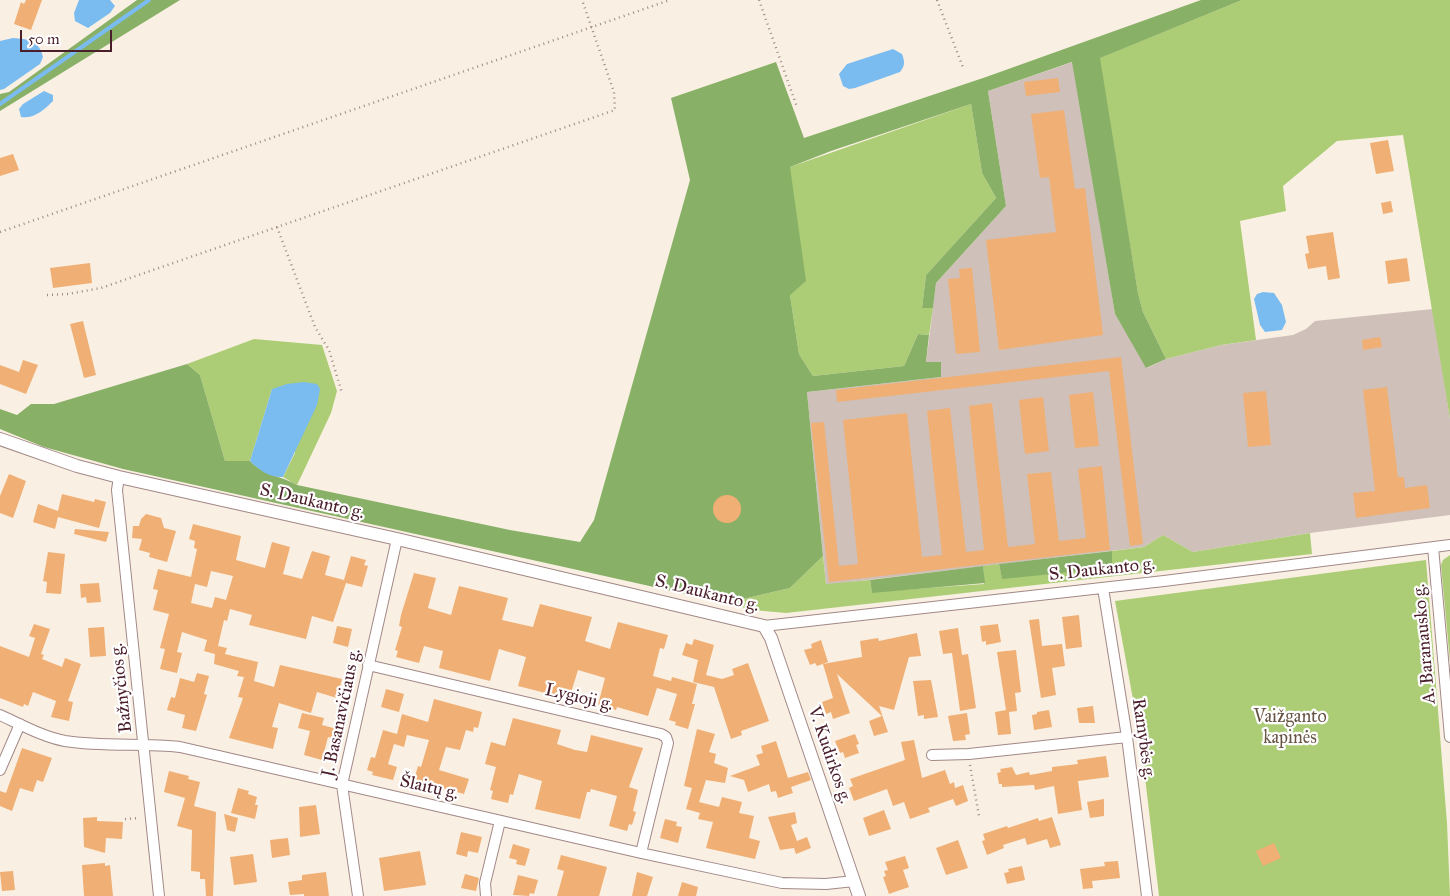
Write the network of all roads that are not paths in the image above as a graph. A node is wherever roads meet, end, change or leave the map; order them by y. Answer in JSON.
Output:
{"nodes":[{"id":1,"x":0,"y":439,"type":"edge"},
{"id":2,"x":119,"y":477,"type":"junction"},
{"id":3,"x":397,"y":539,"type":"junction"},
{"id":4,"x":1450,"y":545,"type":"edge"},
{"id":5,"x":1433,"y":547,"type":"junction"},
{"id":6,"x":1103,"y":588,"type":"junction"},
{"id":7,"x":764,"y":626,"type":"junction"},
{"id":8,"x":368,"y":665,"type":"junction"},
{"id":9,"x":0,"y":716,"type":"edge"},
{"id":10,"x":20,"y":724,"type":"junction"},
{"id":11,"x":1127,"y":736,"type":"junction"},
{"id":12,"x":1450,"y":738,"type":"edge"},
{"id":13,"x":144,"y":743,"type":"junction"},
{"id":14,"x":932,"y":755,"type":"dead end"},
{"id":15,"x":0,"y":770,"type":"edge"},
{"id":16,"x":342,"y":785,"type":"junction"},
{"id":17,"x":500,"y":821,"type":"junction"},
{"id":18,"x":641,"y":853,"type":"junction"},
{"id":19,"x":854,"y":881,"type":"junction"},
{"id":20,"x":159,"y":896,"type":"edge"},
{"id":21,"x":358,"y":896,"type":"edge"},
{"id":22,"x":486,"y":896,"type":"edge"},
{"id":23,"x":860,"y":896,"type":"edge"},
{"id":24,"x":1147,"y":896,"type":"edge"}],
"edges":[{"from":1,"to":2,"type":"street","name":"S. Daukanto g."},
{"from":2,"to":3,"type":"street","name":"S. Daukanto g."},
{"from":2,"to":13,"type":"street","name":"Bažnyčios g."},
{"from":3,"to":7,"type":"street","name":"S. Daukanto g."},
{"from":3,"to":8,"type":"street","name":"J. Basanavičiaus g."},
{"from":4,"to":5,"type":"street","name":"S. Daukanto g."},
{"from":5,"to":6,"type":"street","name":"S. Daukanto g."},
{"from":5,"to":12,"type":"street","name":"A. Baranausko g."},
{"from":6,"to":7,"type":"street","name":"S. Daukanto g."},
{"from":6,"to":11,"type":"street","name":"Ramybės g."},
{"from":7,"to":19,"type":"street","name":"V. Kudirkos g."},
{"from":8,"to":16,"type":"street","name":"J. Basanavičiaus g."},
{"from":8,"to":18,"type":"street","name":"Lygioji g."},
{"from":9,"to":10,"type":"street","name":"Šlaitų g."},
{"from":10,"to":13,"type":"street","name":"Šlaitų g."},
{"from":10,"to":15,"type":"street"},
{"from":11,"to":14,"type":"street"},
{"from":11,"to":24,"type":"street","name":"Ramybės g."},
{"from":13,"to":16,"type":"street","name":"Šlaitų g."},
{"from":13,"to":20,"type":"street","name":"Bažnyčios g."},
{"from":16,"to":17,"type":"street","name":"Šlaitų g."},
{"from":16,"to":21,"type":"street","name":"J. Basanavičiaus g."},
{"from":17,"to":18,"type":"street","name":"Šlaitų g."},
{"from":17,"to":22,"type":"street"},
{"from":18,"to":19,"type":"street","name":"Šlaitų g."},
{"from":19,"to":23,"type":"street","name":"V. Kudirkos g."}]}
